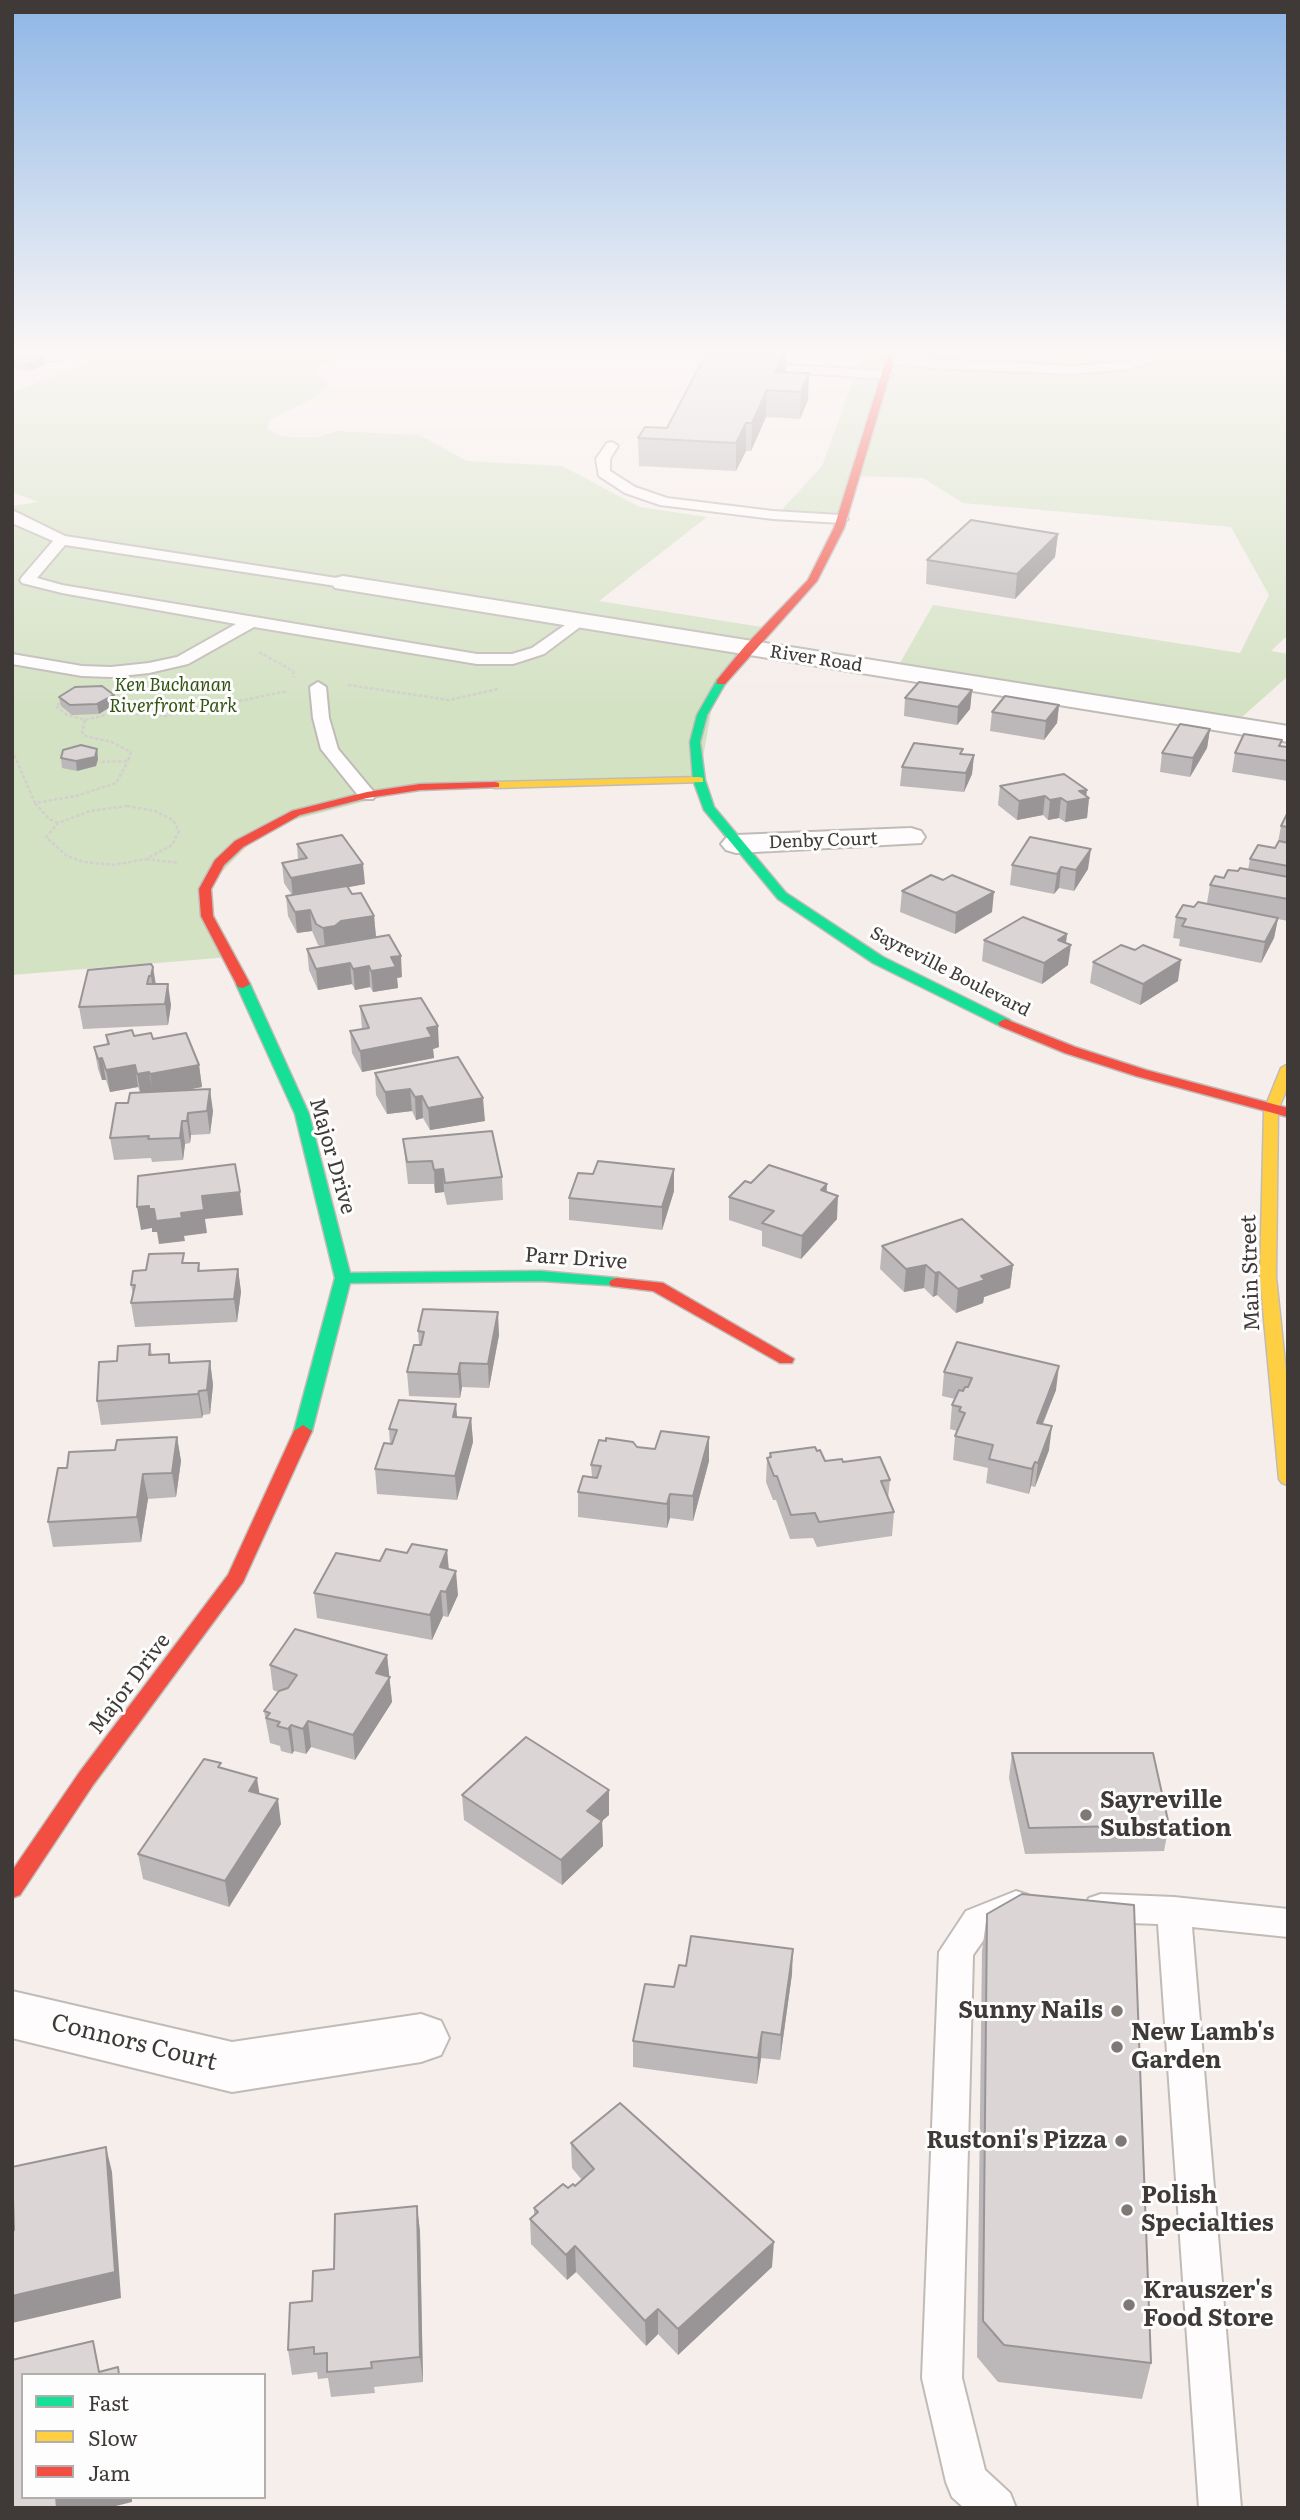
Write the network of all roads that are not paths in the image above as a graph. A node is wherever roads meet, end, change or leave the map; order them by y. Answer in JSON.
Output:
{"nodes":[{"id":1,"x":604,"y":468,"type":"edge"},
{"id":2,"x":857,"y":468,"type":"edge"},
{"id":3,"x":12,"y":514,"type":"edge"},
{"id":4,"x":841,"y":519,"type":"junction"},
{"id":5,"x":62,"y":540,"type":"junction"},
{"id":6,"x":20,"y":582,"type":"edge"},
{"id":7,"x":343,"y":583,"type":"joint"},
{"id":8,"x":580,"y":621,"type":"junction"},
{"id":9,"x":251,"y":622,"type":"junction"},
{"id":10,"x":749,"y":648,"type":"junction"},
{"id":11,"x":12,"y":659,"type":"edge"},
{"id":12,"x":318,"y":687,"type":"road end"},
{"id":13,"x":1288,"y":734,"type":"edge"},
{"id":14,"x":698,"y":780,"type":"junction"},
{"id":15,"x":367,"y":795,"type":"junction"},
{"id":16,"x":911,"y":837,"type":"dead end"},
{"id":17,"x":736,"y":844,"type":"junction"},
{"id":18,"x":1288,"y":1068,"type":"edge"},
{"id":19,"x":1270,"y":1110,"type":"junction"},
{"id":20,"x":1288,"y":1116,"type":"edge"},
{"id":21,"x":343,"y":1278,"type":"junction"},
{"id":22,"x":786,"y":1359,"type":"dead end"},
{"id":23,"x":1288,"y":1479,"type":"edge"},
{"id":24,"x":12,"y":1889,"type":"edge"},
{"id":25,"x":1174,"y":1911,"type":"junction"},
{"id":26,"x":1288,"y":1923,"type":"edge"},
{"id":27,"x":12,"y":2014,"type":"edge"},
{"id":28,"x":421,"y":2038,"type":"dead end"},
{"id":29,"x":995,"y":2508,"type":"edge"},
{"id":30,"x":1220,"y":2508,"type":"edge"}],
"edges":[{"from":1,"to":4,"type":"lane"},
{"from":2,"to":4,"type":"street","name":"Sayreville Boulevard"},
{"from":3,"to":5,"type":"lane"},
{"from":4,"to":10,"type":"street","name":"Sayreville Boulevard"},
{"from":5,"to":6,"type":"lane"},
{"from":5,"to":7,"type":"lane"},
{"from":6,"to":9,"type":"lane"},
{"from":7,"to":8,"type":"street","name":"River Road"},
{"from":8,"to":9,"type":"lane"},
{"from":8,"to":10,"type":"street","name":"River Road"},
{"from":9,"to":11,"type":"lane"},
{"from":10,"to":13,"type":"street","name":"River Road"},
{"from":10,"to":14,"type":"street","name":"Sayreville Boulevard"},
{"from":12,"to":15,"type":"lane"},
{"from":14,"to":15,"type":"street","name":"Major Drive"},
{"from":14,"to":17,"type":"street","name":"Sayreville Boulevard"},
{"from":15,"to":21,"type":"street","name":"Major Drive"},
{"from":16,"to":17,"type":"street","name":"Denby Court"},
{"from":17,"to":19,"type":"street","name":"Sayreville Boulevard"},
{"from":18,"to":19,"type":"street","name":"Main Street"},
{"from":19,"to":20,"type":"street","name":"Sayreville Boulevard"},
{"from":19,"to":23,"type":"street","name":"Main Street"},
{"from":21,"to":22,"type":"street","name":"Parr Drive"},
{"from":21,"to":24,"type":"street","name":"Major Drive"},
{"from":25,"to":26,"type":"lane"},
{"from":25,"to":29,"type":"lane"},
{"from":25,"to":30,"type":"lane"},
{"from":27,"to":28,"type":"street","name":"Connors Court"}]}
